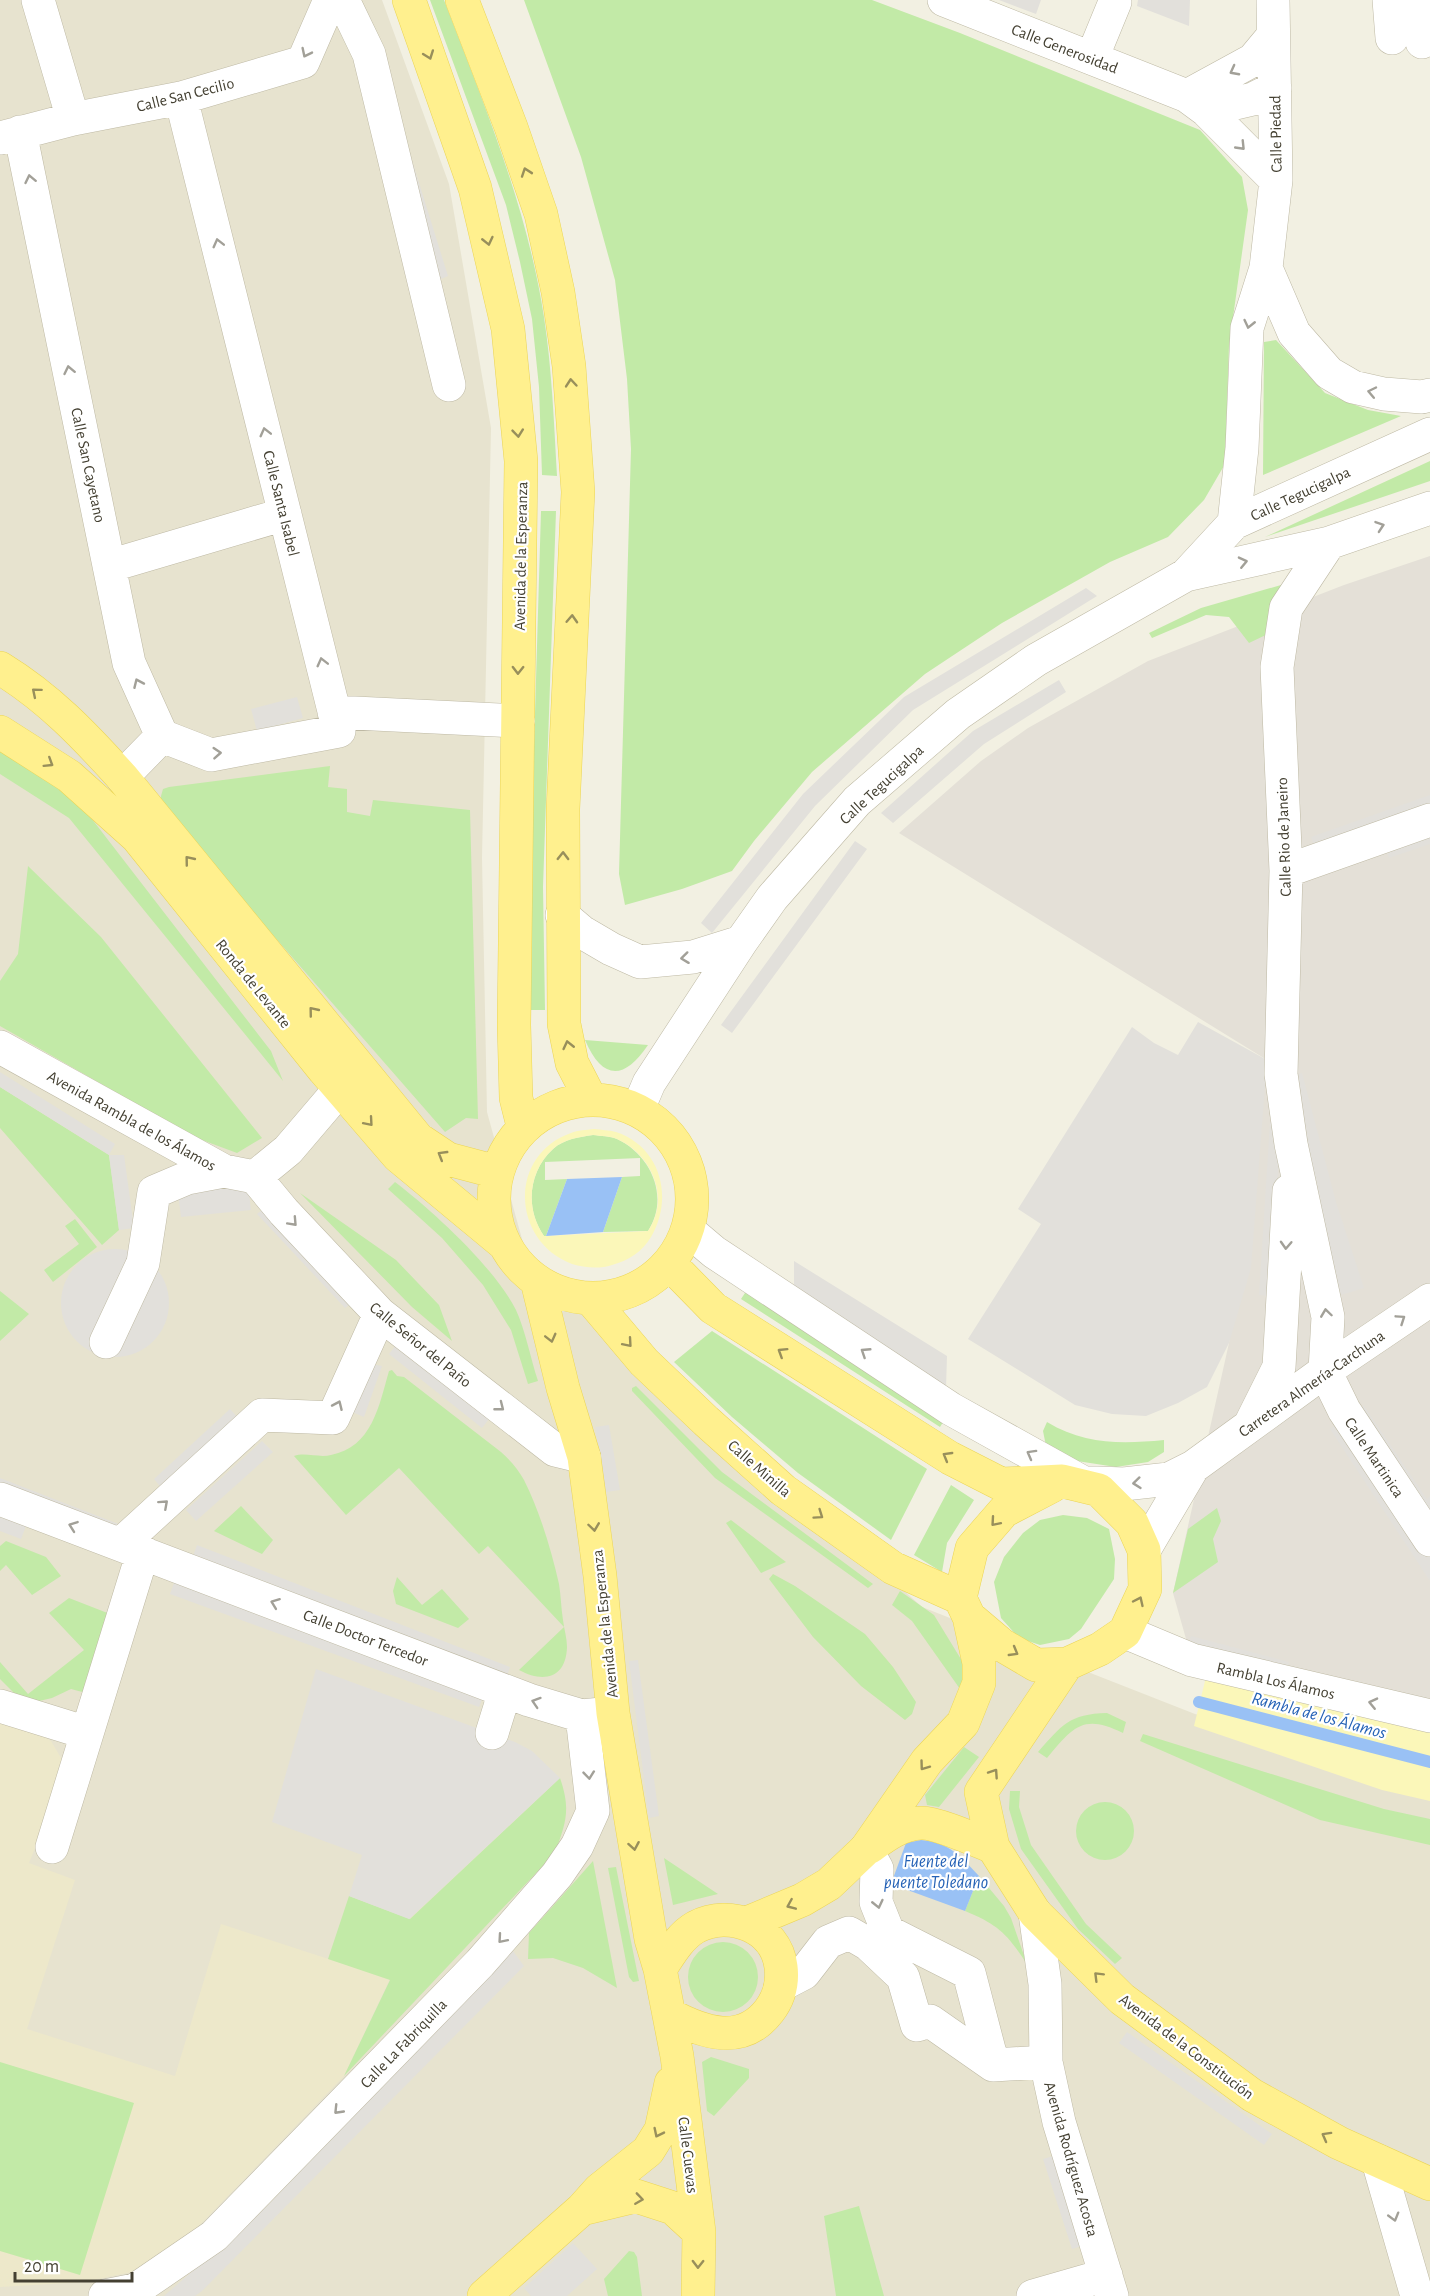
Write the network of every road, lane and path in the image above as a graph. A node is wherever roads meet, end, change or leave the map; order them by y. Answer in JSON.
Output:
{"nodes":[{"id":1,"x":38,"y":0,"type":"edge"},
{"id":2,"x":330,"y":0,"type":"edge"},
{"id":3,"x":343,"y":0,"type":"edge"},
{"id":4,"x":409,"y":0,"type":"edge"},
{"id":5,"x":462,"y":0,"type":"edge"},
{"id":6,"x":944,"y":0,"type":"edge"},
{"id":7,"x":1273,"y":0,"type":"edge"},
{"id":8,"x":1389,"y":0,"type":"edge"},
{"id":9,"x":1419,"y":0,"type":"edge"},
{"id":10,"x":1115,"y":2,"type":"dead end"},
{"id":11,"x":1273,"y":36,"type":"junction"},
{"id":12,"x":1092,"y":58,"type":"junction"},
{"id":13,"x":1275,"y":88,"type":"junction"},
{"id":14,"x":181,"y":98,"type":"junction"},
{"id":15,"x":1196,"y":103,"type":"junction"},
{"id":16,"x":73,"y":119,"type":"junction"},
{"id":17,"x":10,"y":135,"type":"edge"},
{"id":18,"x":1276,"y":180,"type":"junction"},
{"id":19,"x":1266,"y":268,"type":"junction"},
{"id":20,"x":449,"y":385,"type":"dead end"},
{"id":21,"x":1430,"y":395,"type":"edge"},
{"id":22,"x":1430,"y":434,"type":"edge"},
{"id":23,"x":1430,"y":508,"type":"edge"},
{"id":24,"x":285,"y":514,"type":"junction"},
{"id":25,"x":1234,"y":523,"type":"junction"},
{"id":26,"x":1329,"y":543,"type":"junction"},
{"id":27,"x":110,"y":566,"type":"junction"},
{"id":28,"x":1186,"y":575,"type":"junction"},
{"id":29,"x":0,"y":668,"type":"edge"},
{"id":30,"x":334,"y":712,"type":"junction"},
{"id":31,"x":518,"y":721,"type":"junction"},
{"id":32,"x":0,"y":732,"type":"edge"},
{"id":33,"x":162,"y":736,"type":"junction"},
{"id":34,"x":122,"y":777,"type":"junction"},
{"id":35,"x":1430,"y":820,"type":"edge"},
{"id":36,"x":1286,"y":871,"type":"junction"},
{"id":37,"x":562,"y":915,"type":"junction"},
{"id":38,"x":741,"y":942,"type":"junction"},
{"id":39,"x":0,"y":1047,"type":"edge"},
{"id":40,"x":340,"y":1089,"type":"junction"},
{"id":41,"x":590,"y":1098,"type":"junction"},
{"id":42,"x":638,"y":1108,"type":"junction"},
{"id":43,"x":524,"y":1126,"type":"junction"},
{"id":44,"x":1291,"y":1144,"type":"junction"},
{"id":45,"x":224,"y":1171,"type":"junction"},
{"id":46,"x":497,"y":1172,"type":"junction"},
{"id":47,"x":255,"y":1177,"type":"junction"},
{"id":48,"x":688,"y":1230,"type":"junction"},
{"id":49,"x":503,"y":1243,"type":"junction"},
{"id":50,"x":669,"y":1263,"type":"junction"},
{"id":51,"x":537,"y":1281,"type":"junction"},
{"id":52,"x":590,"y":1298,"type":"junction"},
{"id":53,"x":1430,"y":1300,"type":"edge"},
{"id":54,"x":380,"y":1314,"type":"junction"},
{"id":55,"x":106,"y":1342,"type":"dead end"},
{"id":56,"x":1325,"y":1371,"type":"junction"},
{"id":57,"x":1250,"y":1425,"type":"junction"},
{"id":58,"x":584,"y":1457,"type":"junction"},
{"id":59,"x":1193,"y":1467,"type":"junction"},
{"id":60,"x":1072,"y":1482,"type":"junction"},
{"id":61,"x":0,"y":1499,"type":"edge"},
{"id":62,"x":1430,"y":1540,"type":"edge"},
{"id":63,"x":132,"y":1548,"type":"junction"},
{"id":64,"x":1144,"y":1550,"type":"junction"},
{"id":65,"x":965,"y":1608,"type":"junction"},
{"id":66,"x":1125,"y":1632,"type":"junction"},
{"id":67,"x":1067,"y":1664,"type":"junction"},
{"id":68,"x":505,"y":1691,"type":"junction"},
{"id":69,"x":0,"y":1706,"type":"edge"},
{"id":70,"x":598,"y":1715,"type":"junction"},
{"id":71,"x":1430,"y":1716,"type":"edge"},
{"id":72,"x":87,"y":1732,"type":"junction"},
{"id":73,"x":492,"y":1733,"type":"dead end"},
{"id":74,"x":52,"y":1847,"type":"dead end"},
{"id":75,"x":993,"y":1847,"type":"junction"},
{"id":76,"x":866,"y":1849,"type":"junction"},
{"id":77,"x":1035,"y":1913,"type":"junction"},
{"id":78,"x":747,"y":1923,"type":"junction"},
{"id":79,"x":660,"y":1969,"type":"junction"},
{"id":80,"x":781,"y":1985,"type":"junction"},
{"id":81,"x":670,"y":2015,"type":"junction"},
{"id":82,"x":677,"y":2056,"type":"junction"},
{"id":83,"x":1046,"y":2062,"type":"junction"},
{"id":84,"x":993,"y":2065,"type":"junction"},
{"id":85,"x":1378,"y":2161,"type":"junction"},
{"id":86,"x":1430,"y":2184,"type":"edge"},
{"id":87,"x":582,"y":2209,"type":"junction"},
{"id":88,"x":699,"y":2232,"type":"junction"},
{"id":89,"x":1109,"y":2285,"type":"edge"},
{"id":90,"x":138,"y":2292,"type":"edge"},
{"id":91,"x":105,"y":2296,"type":"edge"},
{"id":92,"x":484,"y":2296,"type":"edge"},
{"id":93,"x":698,"y":2296,"type":"edge"},
{"id":94,"x":1034,"y":2296,"type":"edge"},
{"id":95,"x":1417,"y":2296,"type":"edge"}],
"edges":[{"from":1,"to":16,"type":"street"},
{"from":2,"to":14,"type":"street","name":"Calle San Cecilio","one_way":true},
{"from":3,"to":20,"type":"street"},
{"from":4,"to":31,"type":"main road","name":"Avenida de la Esperanza","one_way":true},
{"from":37,"to":5,"type":"main road","one_way":true},
{"from":6,"to":12,"type":"street","name":"Calle Generosidad"},
{"from":7,"to":11,"type":"street","name":"Calle Piedad"},
{"from":8,"to":9,"type":"street"},
{"from":10,"to":12,"type":"street"},
{"from":11,"to":13,"type":"street","name":"Calle Piedad"},
{"from":11,"to":15,"type":"street","one_way":true},
{"from":12,"to":15,"type":"street","name":"Calle Generosidad"},
{"from":13,"to":15,"type":"street"},
{"from":13,"to":18,"type":"street","name":"Calle Piedad"},
{"from":14,"to":16,"type":"street","name":"Calle San Cecilio"},
{"from":24,"to":14,"type":"street","name":"Calle Santa Isabel","one_way":true},
{"from":15,"to":18,"type":"street","name":"Calle Generosidad","one_way":true},
{"from":16,"to":17,"type":"street","name":"Calle San Cecilio"},
{"from":27,"to":17,"type":"street","name":"Calle San Cayetano","one_way":true},
{"from":18,"to":19,"type":"street","name":"Calle Piedad"},
{"from":21,"to":19,"type":"street","name":"Calle Piedad","one_way":true},
{"from":19,"to":25,"type":"street","name":"Calle Piedad","one_way":true},
{"from":22,"to":25,"type":"street","name":"Calle Tegucigalpa"},
{"from":26,"to":23,"type":"street","name":"Calle Tegucigalpa","one_way":true},
{"from":24,"to":27,"type":"street"},
{"from":30,"to":24,"type":"street","name":"Calle Santa Isabel","one_way":true},
{"from":25,"to":28,"type":"street","name":"Calle Tegucigalpa"},
{"from":28,"to":26,"type":"street","name":"Calle Tegucigalpa","one_way":true},
{"from":26,"to":36,"type":"street","name":"Calle Rio de Janeiro"},
{"from":33,"to":27,"type":"street","name":"Calle San Cayetano","one_way":true},
{"from":28,"to":38,"type":"street","name":"Calle Tegucigalpa"},
{"from":34,"to":29,"type":"main road","name":"Ronda de Levante","one_way":true},
{"from":30,"to":31,"type":"street"},
{"from":33,"to":30,"type":"street","name":"Calle Santa Isabel","one_way":true},
{"from":31,"to":43,"type":"main road","name":"Avenida de la Esperanza"},
{"from":32,"to":40,"type":"main road","name":"Ronda de Levante","one_way":true},
{"from":33,"to":34,"type":"street"},
{"from":46,"to":34,"type":"main road","name":"Ronda de Levante","one_way":true},
{"from":35,"to":36,"type":"street"},
{"from":36,"to":44,"type":"street","name":"Calle Rio de Janeiro"},
{"from":38,"to":37,"type":"street","one_way":true},
{"from":41,"to":37,"type":"main road","one_way":true},
{"from":38,"to":42,"type":"street","name":"Calle Tegucigalpa"},
{"from":39,"to":45,"type":"street","name":"Avenida Rambla de los Álamos"},
{"from":40,"to":47,"type":"street"},
{"from":40,"to":49,"type":"main road","name":"Ronda de Levante","one_way":true},
{"from":41,"to":42,"type":"main road"},
{"from":41,"to":43,"type":"main road"},
{"from":42,"to":48,"type":"main road"},
{"from":43,"to":46,"type":"main road"},
{"from":56,"to":44,"type":"street","name":"Calle Rio de Janeiro","one_way":true},
{"from":44,"to":57,"type":"street","name":"Calle Rio de Janeiro","one_way":true},
{"from":45,"to":47,"type":"street","name":"Avenida Rambla de los Álamos"},
{"from":45,"to":55,"type":"street"},
{"from":46,"to":49,"type":"main road"},
{"from":47,"to":54,"type":"street","name":"Calle Señor del Paño","one_way":true},
{"from":48,"to":50,"type":"main road"},
{"from":60,"to":48,"type":"street","one_way":true},
{"from":49,"to":51,"type":"main road"},
{"from":50,"to":52,"type":"main road"},
{"from":60,"to":50,"type":"main road","one_way":true},
{"from":51,"to":52,"type":"main road"},
{"from":51,"to":58,"type":"main road","name":"Avenida de la Esperanza","one_way":true},
{"from":52,"to":65,"type":"main road","name":"Calle Minilla","one_way":true},
{"from":56,"to":53,"type":"street","name":"Carretera Almería-Carchuna","one_way":true},
{"from":54,"to":58,"type":"street","name":"Calle Señor del Paño","one_way":true},
{"from":63,"to":54,"type":"street","one_way":true},
{"from":56,"to":57,"type":"street","name":"Carretera Almería-Carchuna"},
{"from":56,"to":62,"type":"street","name":"Calle Martinica"},
{"from":57,"to":59,"type":"street","name":"Carretera Almería-Carchuna"},
{"from":58,"to":70,"type":"main road","name":"Avenida de la Esperanza","one_way":true},
{"from":59,"to":60,"type":"street","name":"Carretera Almería-Carchuna","one_way":true},
{"from":59,"to":64,"type":"street","name":"Carretera Almería-Carchuna"},
{"from":60,"to":64,"type":"main road"},
{"from":60,"to":65,"type":"main road","one_way":true},
{"from":63,"to":61,"type":"street","name":"Calle Doctor Tercedor","one_way":true},
{"from":68,"to":63,"type":"street","name":"Calle Doctor Tercedor","one_way":true},
{"from":63,"to":72,"type":"street"},
{"from":66,"to":64,"type":"main road","one_way":true},
{"from":65,"to":67,"type":"main road","one_way":true},
{"from":65,"to":76,"type":"main road","one_way":true},
{"from":66,"to":67,"type":"main road"},
{"from":71,"to":66,"type":"street","name":"Rambla Los Álamos","one_way":true},
{"from":75,"to":67,"type":"main road","one_way":true},
{"from":70,"to":68,"type":"street","name":"Calle Doctor Tercedor","one_way":true},
{"from":68,"to":73,"type":"street"},
{"from":69,"to":72,"type":"street"},
{"from":70,"to":79,"type":"main road","name":"Avenida de la Esperanza","one_way":true},
{"from":70,"to":90,"type":"street","name":"Calle La Fabriquilla","one_way":true},
{"from":72,"to":74,"type":"street"},
{"from":75,"to":76,"type":"main road"},
{"from":75,"to":77,"type":"main road","name":"Avenida de la Constitución"},
{"from":76,"to":78,"type":"main road","one_way":true},
{"from":76,"to":84,"type":"street","one_way":true},
{"from":77,"to":83,"type":"street","name":"Avenida Rodríguez Acosta"},
{"from":85,"to":77,"type":"main road","name":"Avenida de la Constitución","one_way":true},
{"from":78,"to":79,"type":"main road"},
{"from":78,"to":80,"type":"main road"},
{"from":79,"to":81,"type":"main road"},
{"from":80,"to":81,"type":"main road"},
{"from":80,"to":84,"type":"street"},
{"from":81,"to":82,"type":"main road","name":"Calle Cuevas"},
{"from":82,"to":87,"type":"main road","one_way":true},
{"from":82,"to":88,"type":"main road","name":"Calle Cuevas"},
{"from":83,"to":84,"type":"street"},
{"from":83,"to":89,"type":"street","name":"Avenida Rodríguez Acosta"},
{"from":85,"to":86,"type":"main road","name":"Avenida de la Constitución"},
{"from":85,"to":95,"type":"street","one_way":true},
{"from":87,"to":88,"type":"main road","one_way":true},
{"from":87,"to":92,"type":"main road"},
{"from":88,"to":93,"type":"main road","name":"Calle Cuevas","one_way":true},
{"from":89,"to":94,"type":"street"},
{"from":90,"to":91,"type":"street","name":"Calle La Fabriquilla"}]}
